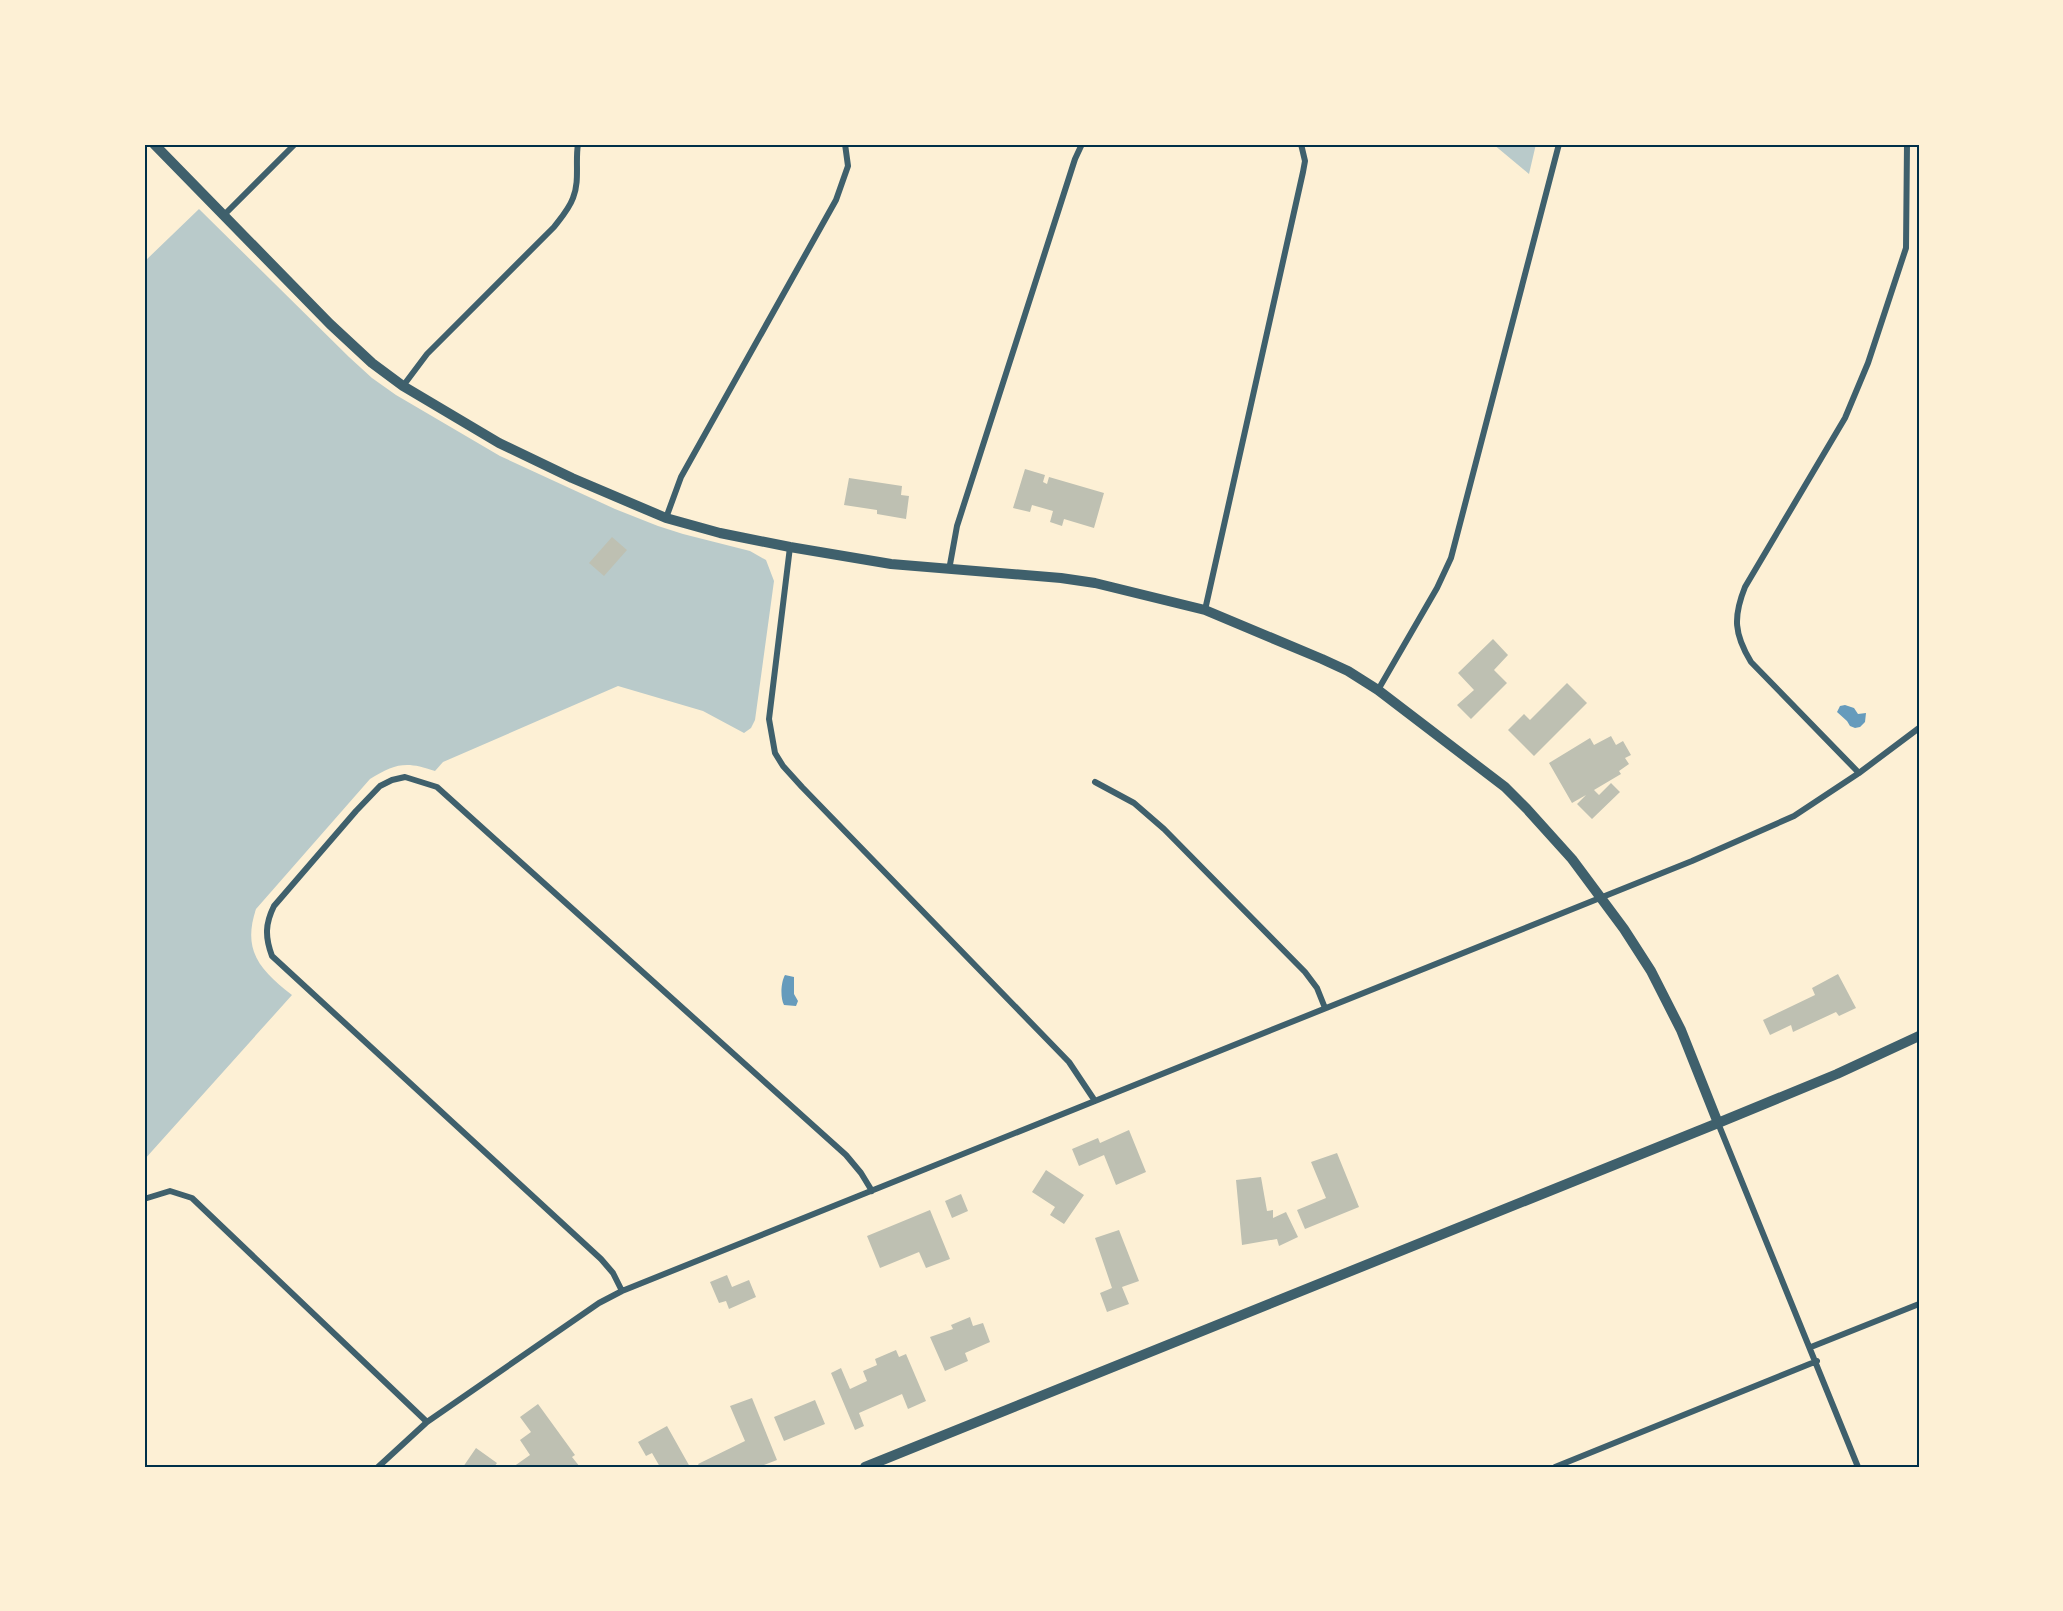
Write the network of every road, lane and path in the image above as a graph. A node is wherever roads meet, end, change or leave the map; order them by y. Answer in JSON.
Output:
{"nodes":[{"id":1,"x":154,"y":144,"type":"edge"},
{"id":2,"x":295,"y":144,"type":"edge"},
{"id":3,"x":578,"y":144,"type":"edge"},
{"id":4,"x":845,"y":144,"type":"edge"},
{"id":5,"x":1082,"y":144,"type":"edge"},
{"id":6,"x":1301,"y":144,"type":"edge"},
{"id":7,"x":1559,"y":144,"type":"edge"},
{"id":8,"x":1907,"y":144,"type":"edge"},
{"id":9,"x":224,"y":215,"type":"junction"},
{"id":10,"x":403,"y":386,"type":"junction"},
{"id":11,"x":666,"y":518,"type":"junction"},
{"id":12,"x":790,"y":547,"type":"junction"},
{"id":13,"x":949,"y":570,"type":"junction"},
{"id":14,"x":1205,"y":610,"type":"junction"},
{"id":15,"x":1378,"y":690,"type":"junction"},
{"id":16,"x":1919,"y":728,"type":"edge"},
{"id":17,"x":1859,"y":773,"type":"junction"},
{"id":18,"x":1095,"y":782,"type":"dead end"},
{"id":19,"x":1600,"y":896,"type":"junction"},
{"id":20,"x":1325,"y":1008,"type":"junction"},
{"id":21,"x":1919,"y":1036,"type":"edge"},
{"id":22,"x":1095,"y":1101,"type":"junction"},
{"id":23,"x":1718,"y":1123,"type":"junction"},
{"id":24,"x":872,"y":1191,"type":"junction"},
{"id":25,"x":144,"y":1199,"type":"edge"},
{"id":26,"x":622,"y":1291,"type":"junction"},
{"id":27,"x":1919,"y":1304,"type":"edge"},
{"id":28,"x":1811,"y":1347,"type":"junction"},
{"id":29,"x":1816,"y":1361,"type":"junction"},
{"id":30,"x":428,"y":1422,"type":"junction"},
{"id":31,"x":378,"y":1467,"type":"edge"},
{"id":32,"x":865,"y":1467,"type":"edge"},
{"id":33,"x":1555,"y":1467,"type":"edge"},
{"id":34,"x":1858,"y":1467,"type":"edge"}],
"edges":[{"from":1,"to":9,"type":"street"},
{"from":2,"to":9,"type":"street"},
{"from":3,"to":10,"type":"street"},
{"from":4,"to":11,"type":"street"},
{"from":5,"to":13,"type":"street"},
{"from":6,"to":14,"type":"street"},
{"from":7,"to":15,"type":"street"},
{"from":8,"to":17,"type":"street"},
{"from":9,"to":10,"type":"street"},
{"from":10,"to":11,"type":"street"},
{"from":11,"to":12,"type":"street"},
{"from":12,"to":13,"type":"street"},
{"from":12,"to":22,"type":"street"},
{"from":13,"to":14,"type":"street"},
{"from":14,"to":15,"type":"street"},
{"from":15,"to":19,"type":"street"},
{"from":16,"to":17,"type":"street"},
{"from":17,"to":19,"type":"street"},
{"from":18,"to":20,"type":"street"},
{"from":19,"to":20,"type":"street"},
{"from":19,"to":23,"type":"street"},
{"from":20,"to":22,"type":"street"},
{"from":21,"to":23,"type":"street"},
{"from":22,"to":24,"type":"street"},
{"from":23,"to":28,"type":"street"},
{"from":23,"to":32,"type":"street"},
{"from":24,"to":26,"type":"street"},
{"from":24,"to":26,"type":"street"},
{"from":25,"to":30,"type":"street"},
{"from":26,"to":30,"type":"street"},
{"from":27,"to":28,"type":"street"},
{"from":28,"to":29,"type":"street"},
{"from":29,"to":33,"type":"street"},
{"from":29,"to":34,"type":"street"},
{"from":30,"to":31,"type":"street"}]}
